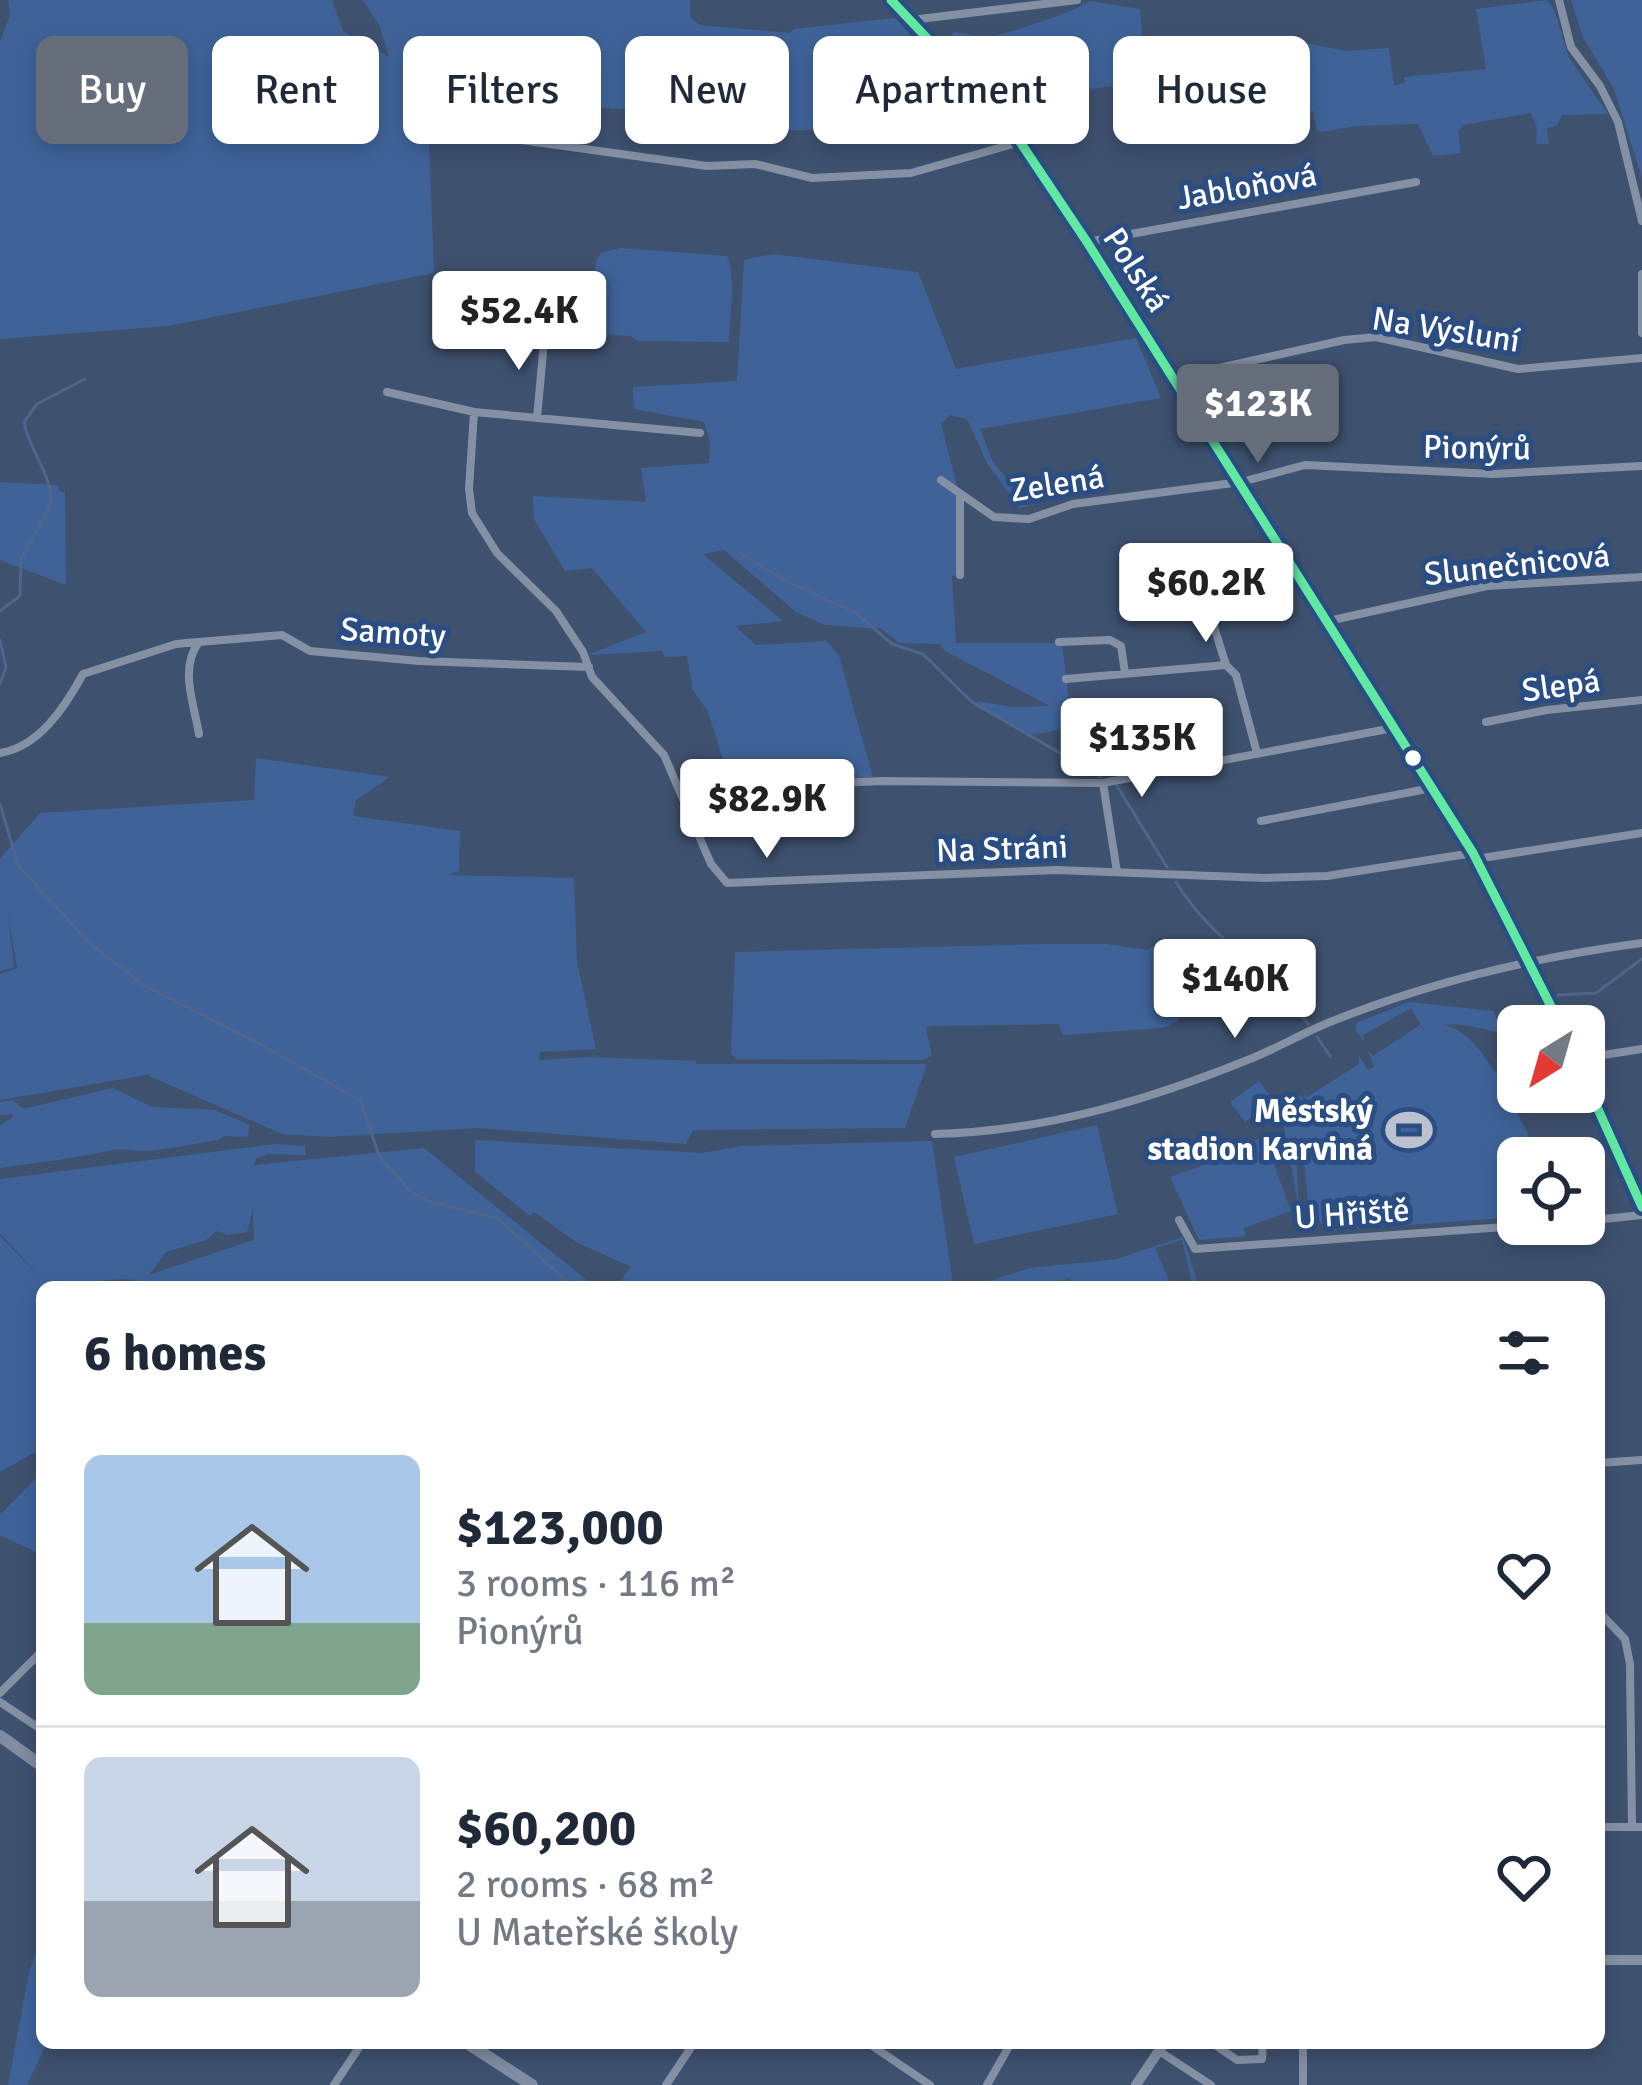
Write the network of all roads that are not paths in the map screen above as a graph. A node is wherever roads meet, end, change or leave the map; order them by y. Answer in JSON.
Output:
{"nodes":[{"id":1,"x":891,"y":0,"type":"edge"},
{"id":2,"x":1077,"y":0,"type":"edge"},
{"id":3,"x":1559,"y":0,"type":"edge"},
{"id":4,"x":910,"y":20,"type":"junction"},
{"id":5,"x":925,"y":36,"type":"edge"},
{"id":6,"x":549,"y":144,"type":"edge"},
{"id":7,"x":1014,"y":144,"type":"edge"},
{"id":8,"x":1022,"y":144,"type":"edge"},
{"id":9,"x":1416,"y":182,"type":"dead end"},
{"id":10,"x":1642,"y":221,"type":"edge"},
{"id":11,"x":1087,"y":242,"type":"junction"},
{"id":12,"x":1642,"y":274,"type":"edge"},
{"id":13,"x":545,"y":331,"type":"dead end"},
{"id":14,"x":1642,"y":333,"type":"edge"},
{"id":15,"x":1642,"y":358,"type":"edge"},
{"id":16,"x":1174,"y":378,"type":"junction"},
{"id":17,"x":387,"y":392,"type":"dead end"},
{"id":18,"x":474,"y":412,"type":"junction"},
{"id":19,"x":537,"y":418,"type":"junction"},
{"id":20,"x":700,"y":433,"type":"dead end"},
{"id":21,"x":1642,"y":466,"type":"edge"},
{"id":22,"x":940,"y":480,"type":"dead end"},
{"id":23,"x":1241,"y":482,"type":"junction"},
{"id":24,"x":959,"y":494,"type":"junction"},
{"id":25,"x":1191,"y":553,"type":"dead end"},
{"id":26,"x":960,"y":574,"type":"dead end"},
{"id":27,"x":1642,"y":577,"type":"edge"},
{"id":28,"x":1328,"y":621,"type":"junction"},
{"id":29,"x":199,"y":642,"type":"junction"},
{"id":30,"x":1059,"y":642,"type":"dead end"},
{"id":31,"x":1226,"y":665,"type":"junction"},
{"id":32,"x":589,"y":667,"type":"junction"},
{"id":33,"x":1125,"y":673,"type":"junction"},
{"id":34,"x":1066,"y":679,"type":"dead end"},
{"id":35,"x":1642,"y":700,"type":"edge"},
{"id":36,"x":1486,"y":722,"type":"dead end"},
{"id":37,"x":1394,"y":728,"type":"junction"},
{"id":38,"x":200,"y":734,"type":"dead end"},
{"id":39,"x":0,"y":753,"type":"edge"},
{"id":40,"x":1257,"y":753,"type":"junction"},
{"id":41,"x":1103,"y":783,"type":"junction"},
{"id":42,"x":1432,"y":788,"type":"junction"},
{"id":43,"x":680,"y":790,"type":"junction"},
{"id":44,"x":1261,"y":820,"type":"dead end"},
{"id":45,"x":1642,"y":833,"type":"edge"},
{"id":46,"x":1475,"y":856,"type":"junction"},
{"id":47,"x":1117,"y":872,"type":"junction"},
{"id":48,"x":1642,"y":944,"type":"edge"},
{"id":49,"x":1531,"y":963,"type":"junction"},
{"id":50,"x":1551,"y":1005,"type":"edge"},
{"id":51,"x":1642,"y":1049,"type":"edge"},
{"id":52,"x":1605,"y":1055,"type":"edge"},
{"id":53,"x":1600,"y":1113,"type":"edge"},
{"id":54,"x":935,"y":1134,"type":"dead end"},
{"id":55,"x":1642,"y":1171,"type":"edge"},
{"id":56,"x":1628,"y":1174,"type":"junction"},
{"id":57,"x":1642,"y":1211,"type":"edge"},
{"id":58,"x":1605,"y":1217,"type":"edge"},
{"id":59,"x":1179,"y":1220,"type":"dead end"},
{"id":60,"x":1497,"y":1227,"type":"edge"},
{"id":61,"x":1642,"y":1460,"type":"edge"},
{"id":62,"x":1605,"y":1463,"type":"edge"},
{"id":63,"x":1605,"y":1618,"type":"edge"},
{"id":64,"x":36,"y":1657,"type":"edge"},
{"id":65,"x":0,"y":1693,"type":"edge"},
{"id":66,"x":0,"y":1702,"type":"edge"},
{"id":67,"x":36,"y":1726,"type":"edge"},
{"id":68,"x":0,"y":1736,"type":"edge"},
{"id":69,"x":36,"y":1762,"type":"edge"},
{"id":70,"x":1605,"y":1827,"type":"edge"},
{"id":71,"x":1637,"y":1827,"type":"edge"},
{"id":72,"x":1605,"y":1960,"type":"edge"},
{"id":73,"x":1642,"y":1960,"type":"edge"},
{"id":74,"x":358,"y":2049,"type":"edge"},
{"id":75,"x":476,"y":2049,"type":"edge"},
{"id":76,"x":690,"y":2049,"type":"edge"},
{"id":77,"x":877,"y":2049,"type":"edge"},
{"id":78,"x":1008,"y":2049,"type":"edge"},
{"id":79,"x":1161,"y":2049,"type":"edge"},
{"id":80,"x":1165,"y":2049,"type":"edge"},
{"id":81,"x":1221,"y":2049,"type":"edge"},
{"id":82,"x":1263,"y":2049,"type":"edge"},
{"id":83,"x":1303,"y":2049,"type":"edge"},
{"id":84,"x":334,"y":2085,"type":"edge"},
{"id":85,"x":532,"y":2085,"type":"edge"},
{"id":86,"x":666,"y":2085,"type":"edge"},
{"id":87,"x":930,"y":2085,"type":"edge"},
{"id":88,"x":987,"y":2085,"type":"edge"},
{"id":89,"x":1136,"y":2085,"type":"edge"},
{"id":90,"x":1211,"y":2085,"type":"edge"},
{"id":91,"x":1303,"y":2085,"type":"edge"}],
"edges":[{"from":1,"to":4,"type":"street","name":"Polská"},
{"from":2,"to":4,"type":"street"},
{"from":3,"to":10,"type":"street"},
{"from":4,"to":5,"type":"street","name":"Polská"},
{"from":6,"to":7,"type":"street"},
{"from":8,"to":11,"type":"street","name":"Polská"},
{"from":9,"to":11,"type":"street","name":"Jabloňová"},
{"from":11,"to":16,"type":"street","name":"Polská"},
{"from":12,"to":14,"type":"street"},
{"from":13,"to":19,"type":"street"},
{"from":15,"to":16,"type":"street","name":"Na Výsluní"},
{"from":16,"to":23,"type":"street","name":"Polská"},
{"from":17,"to":18,"type":"street"},
{"from":18,"to":19,"type":"street"},
{"from":18,"to":32,"type":"street","name":"Na Stráni"},
{"from":19,"to":20,"type":"street"},
{"from":21,"to":23,"type":"street","name":"Pionýrů"},
{"from":22,"to":24,"type":"street","name":"Zelená"},
{"from":23,"to":24,"type":"street","name":"Zelená"},
{"from":23,"to":28,"type":"street","name":"Polská"},
{"from":24,"to":26,"type":"street"},
{"from":25,"to":31,"type":"street"},
{"from":27,"to":28,"type":"street","name":"Slunečnicová"},
{"from":28,"to":37,"type":"street","name":"Polská"},
{"from":29,"to":32,"type":"street","name":"Samoty"},
{"from":29,"to":38,"type":"street"},
{"from":29,"to":39,"type":"street","name":"Samoty"},
{"from":30,"to":33,"type":"street"},
{"from":31,"to":33,"type":"street"},
{"from":31,"to":40,"type":"street"},
{"from":32,"to":43,"type":"street","name":"Na Stráni"},
{"from":33,"to":34,"type":"street"},
{"from":35,"to":36,"type":"street","name":"Slepá"},
{"from":37,"to":40,"type":"street"},
{"from":37,"to":42,"type":"street","name":"Polská"},
{"from":40,"to":41,"type":"street"},
{"from":41,"to":43,"type":"street"},
{"from":41,"to":47,"type":"street"},
{"from":42,"to":44,"type":"street"},
{"from":42,"to":46,"type":"street","name":"Polská"},
{"from":43,"to":47,"type":"street","name":"Na Stráni"},
{"from":45,"to":46,"type":"street","name":"Na Stráni"},
{"from":46,"to":47,"type":"street","name":"Na Stráni"},
{"from":46,"to":49,"type":"street","name":"Polská"},
{"from":48,"to":49,"type":"street"},
{"from":49,"to":50,"type":"street","name":"Polská"},
{"from":49,"to":54,"type":"street"},
{"from":51,"to":52,"type":"street"},
{"from":53,"to":56,"type":"street"},
{"from":55,"to":56,"type":"street"},
{"from":56,"to":57,"type":"street"},
{"from":57,"to":58,"type":"street"},
{"from":59,"to":60,"type":"street","name":"U Hřiště"},
{"from":61,"to":62,"type":"street"},
{"from":63,"to":71,"type":"street"},
{"from":64,"to":65,"type":"street"},
{"from":66,"to":67,"type":"street"},
{"from":68,"to":69,"type":"main road"},
{"from":70,"to":71,"type":"street"},
{"from":72,"to":73,"type":"street"},
{"from":74,"to":84,"type":"street"},
{"from":75,"to":85,"type":"main road"},
{"from":76,"to":86,"type":"street"},
{"from":77,"to":87,"type":"street"},
{"from":78,"to":88,"type":"street"},
{"from":79,"to":89,"type":"street"},
{"from":80,"to":90,"type":"street"},
{"from":81,"to":82,"type":"street"},
{"from":83,"to":91,"type":"street"}]}
